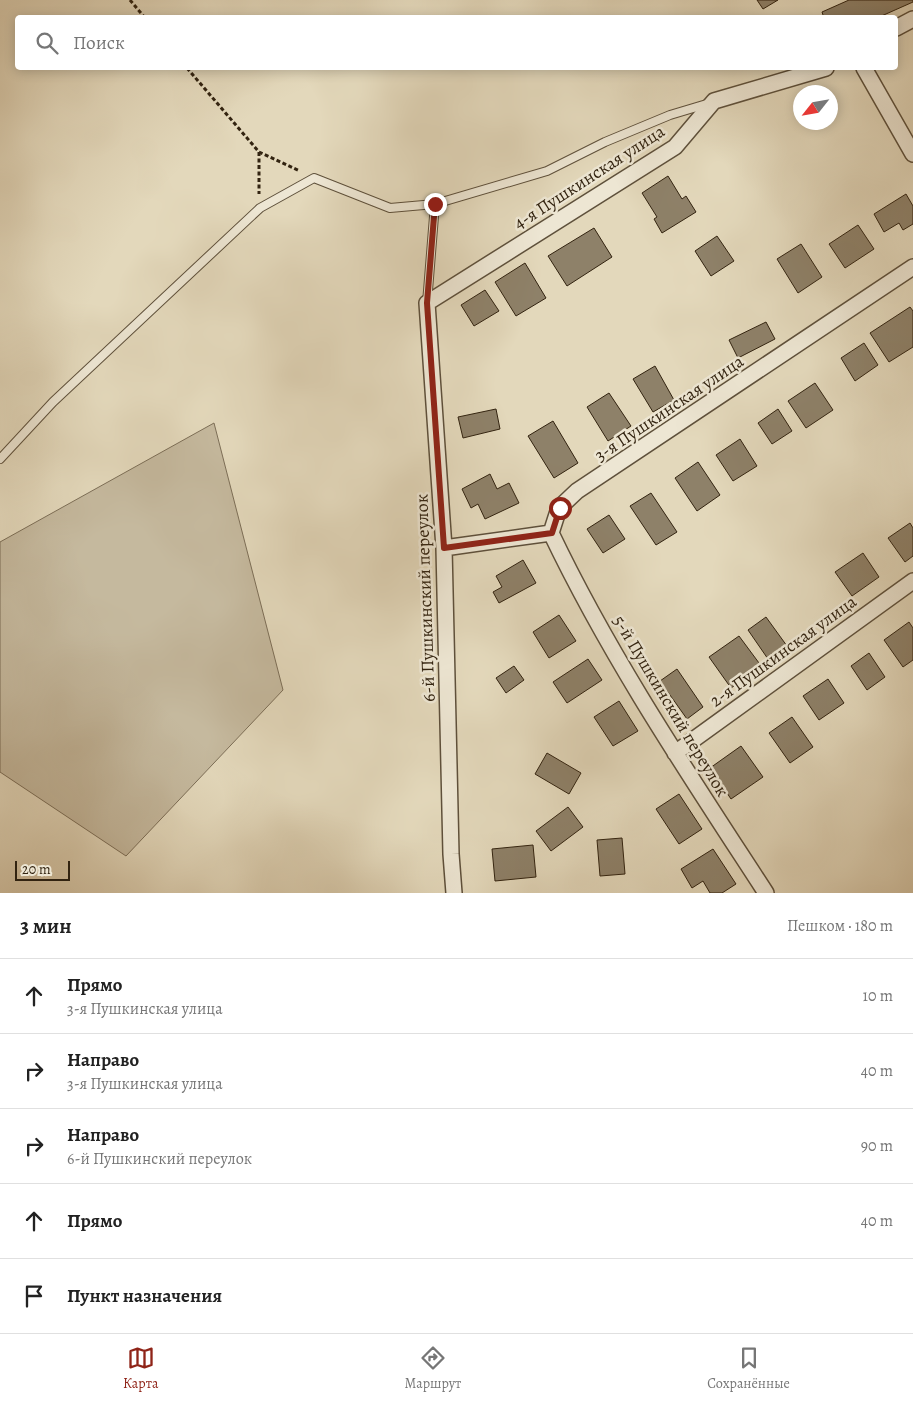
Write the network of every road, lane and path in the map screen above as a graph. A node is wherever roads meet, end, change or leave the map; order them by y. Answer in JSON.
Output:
{"nodes":[{"id":1,"x":130,"y":0,"type":"edge"},
{"id":2,"x":142,"y":15,"type":"edge"},
{"id":3,"x":913,"y":19,"type":"edge"},
{"id":4,"x":898,"y":27,"type":"edge"},
{"id":5,"x":189,"y":70,"type":"edge"},
{"id":6,"x":819,"y":70,"type":"edge"},
{"id":7,"x":865,"y":70,"type":"edge"},
{"id":8,"x":714,"y":102,"type":"junction"},
{"id":9,"x":258,"y":152,"type":"junction"},
{"id":10,"x":913,"y":154,"type":"edge"},
{"id":11,"x":314,"y":178,"type":"junction"},
{"id":12,"x":435,"y":204,"type":"junction"},
{"id":13,"x":260,"y":208,"type":"junction"},
{"id":14,"x":913,"y":267,"type":"edge"},
{"id":15,"x":427,"y":303,"type":"junction"},
{"id":16,"x":0,"y":459,"type":"edge"},
{"id":17,"x":552,"y":533,"type":"junction"},
{"id":18,"x":444,"y":548,"type":"junction"},
{"id":19,"x":913,"y":580,"type":"edge"},
{"id":20,"x":675,"y":753,"type":"junction"},
{"id":21,"x":763,"y":892,"type":"edge"},
{"id":22,"x":454,"y":893,"type":"edge"}],
"edges":[{"from":1,"to":2,"type":"path"},
{"from":3,"to":4,"type":"street"},
{"from":5,"to":9,"type":"path"},
{"from":6,"to":8,"type":"street"},
{"from":7,"to":10,"type":"street"},
{"from":8,"to":12,"type":"lane"},
{"from":8,"to":15,"type":"street","name":"4-я Пушкинская улица"},
{"from":9,"to":11,"type":"path"},
{"from":9,"to":13,"type":"path"},
{"from":11,"to":12,"type":"lane"},
{"from":11,"to":13,"type":"lane"},
{"from":12,"to":15,"type":"lane"},
{"from":13,"to":16,"type":"lane"},
{"from":14,"to":17,"type":"street","name":"3-я Пушкинская улица"},
{"from":15,"to":18,"type":"street","name":"6-й Пушкинский переулок"},
{"from":17,"to":18,"type":"street"},
{"from":17,"to":20,"type":"street","name":"5-й Пушкинский переулок"},
{"from":18,"to":22,"type":"street","name":"6-й Пушкинский переулок"},
{"from":19,"to":20,"type":"street","name":"2-я Пушкинская улица"},
{"from":20,"to":21,"type":"street","name":"5-й Пушкинский переулок"}]}
